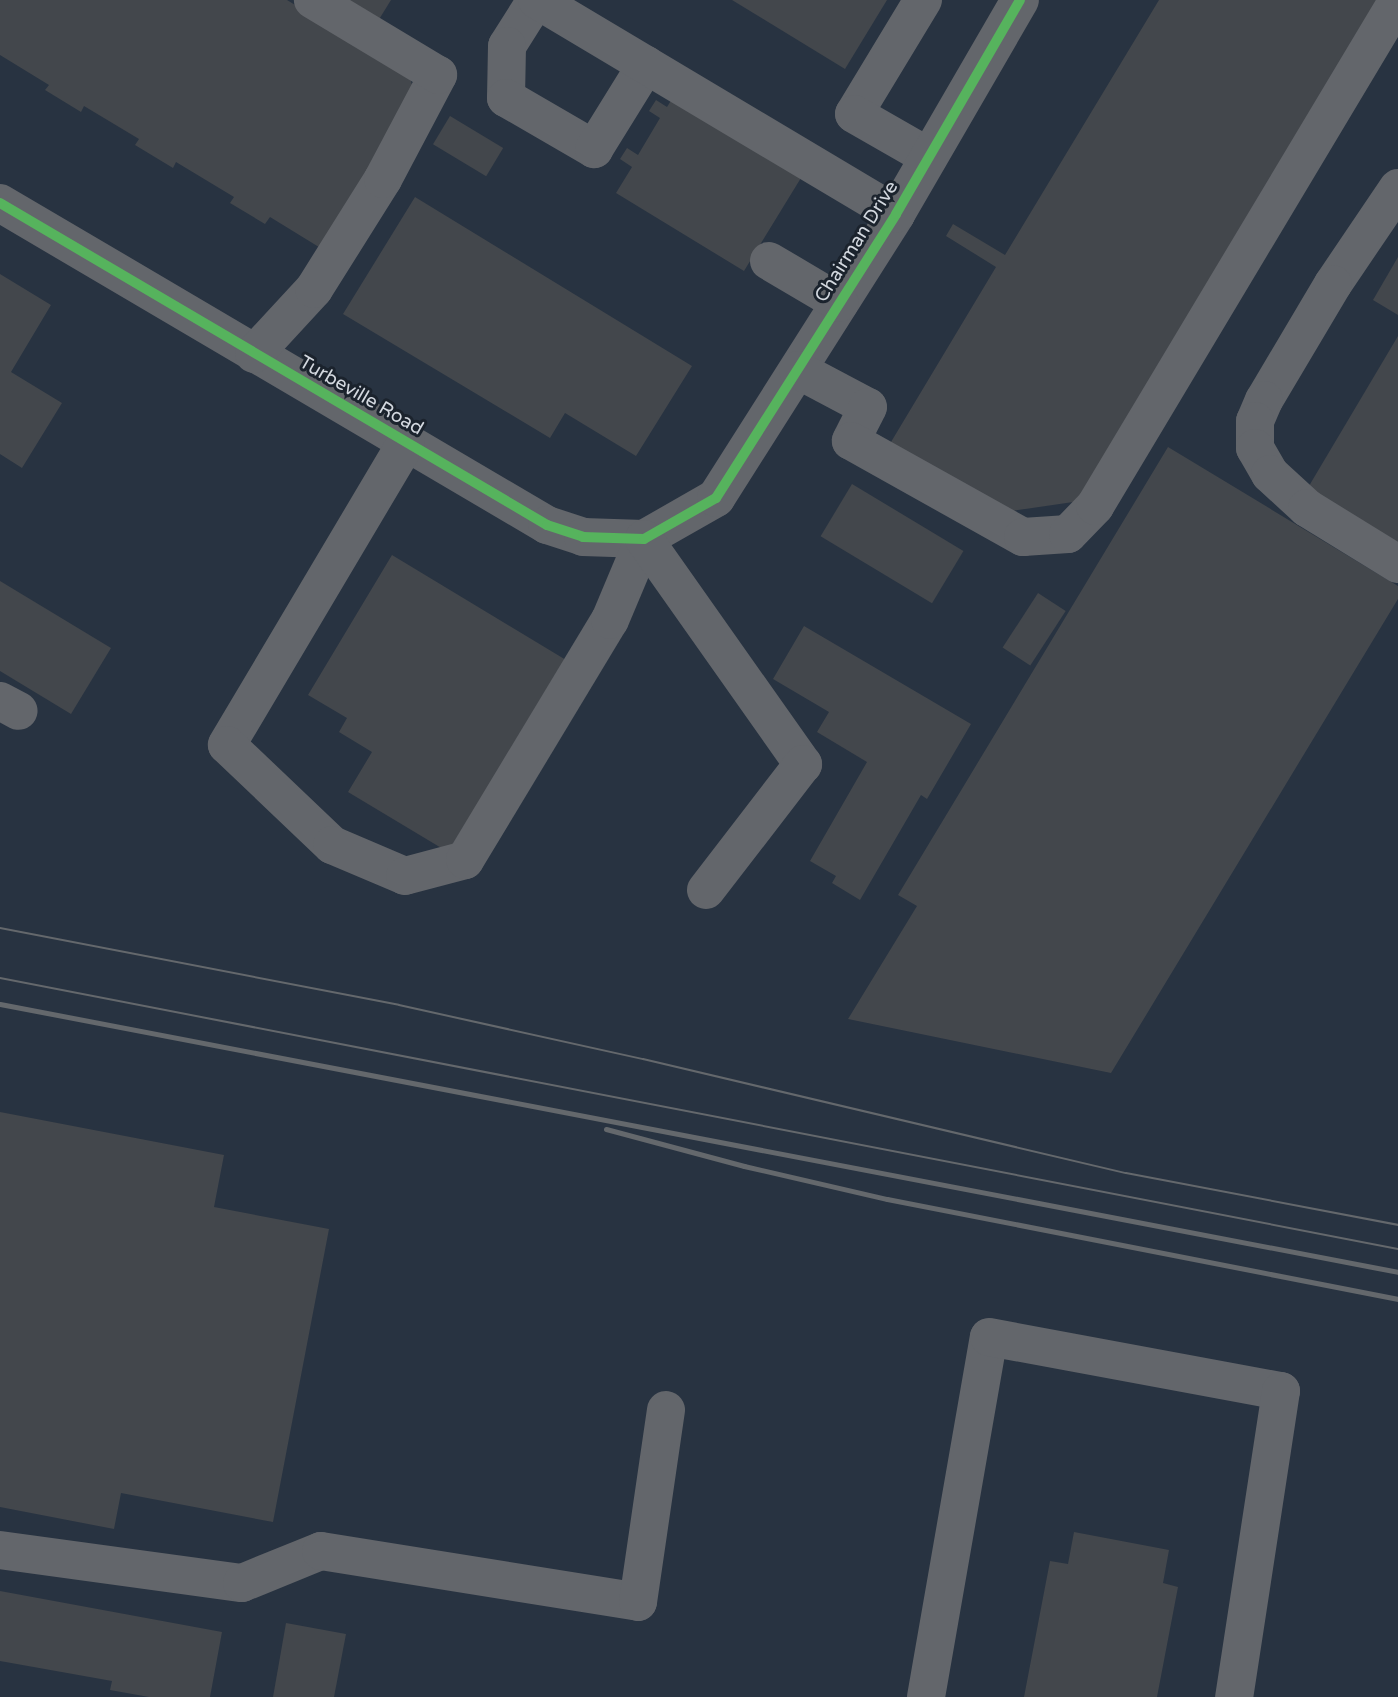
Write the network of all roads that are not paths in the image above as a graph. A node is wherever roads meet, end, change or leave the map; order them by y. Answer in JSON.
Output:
{"nodes":[{"id":1,"x":313,"y":0,"type":"edge"},
{"id":2,"x":536,"y":0,"type":"edge"},
{"id":3,"x":923,"y":0,"type":"edge"},
{"id":4,"x":1020,"y":0,"type":"edge"},
{"id":5,"x":1398,"y":0,"type":"edge"},
{"id":6,"x":646,"y":65,"type":"junction"},
{"id":7,"x":929,"y":157,"type":"junction"},
{"id":8,"x":1398,"y":188,"type":"edge"},
{"id":9,"x":0,"y":203,"type":"edge"},
{"id":10,"x":896,"y":214,"type":"junction"},
{"id":11,"x":769,"y":261,"type":"dead end"},
{"id":12,"x":840,"y":303,"type":"junction"},
{"id":13,"x":254,"y":354,"type":"junction"},
{"id":14,"x":798,"y":370,"type":"junction"},
{"id":15,"x":407,"y":443,"type":"junction"},
{"id":16,"x":643,"y":539,"type":"junction"},
{"id":17,"x":1398,"y":564,"type":"edge"},
{"id":18,"x":706,"y":890,"type":"dead end"},
{"id":19,"x":666,"y":1410,"type":"dead end"},
{"id":20,"x":0,"y":1550,"type":"edge"},
{"id":21,"x":926,"y":1697,"type":"edge"},
{"id":22,"x":1234,"y":1697,"type":"edge"}],
"edges":[{"from":1,"to":13,"type":"street"},
{"from":2,"to":6,"type":"street"},
{"from":2,"to":6,"type":"street"},
{"from":3,"to":7,"type":"street"},
{"from":4,"to":7,"type":"street","name":"Chairman Drive"},
{"from":5,"to":14,"type":"street"},
{"from":6,"to":10,"type":"street"},
{"from":7,"to":10,"type":"street","name":"Chairman Drive"},
{"from":8,"to":17,"type":"street"},
{"from":9,"to":13,"type":"street","name":"Turbeville Road"},
{"from":10,"to":12,"type":"street","name":"Chairman Drive"},
{"from":11,"to":12,"type":"street"},
{"from":12,"to":14,"type":"street","name":"Chairman Drive"},
{"from":13,"to":15,"type":"street","name":"Turbeville Road"},
{"from":14,"to":16,"type":"street","name":"Chairman Drive"},
{"from":15,"to":16,"type":"street","name":"Turbeville Road"},
{"from":15,"to":16,"type":"street"},
{"from":16,"to":18,"type":"street"},
{"from":19,"to":20,"type":"street"},
{"from":21,"to":22,"type":"street"}]}
